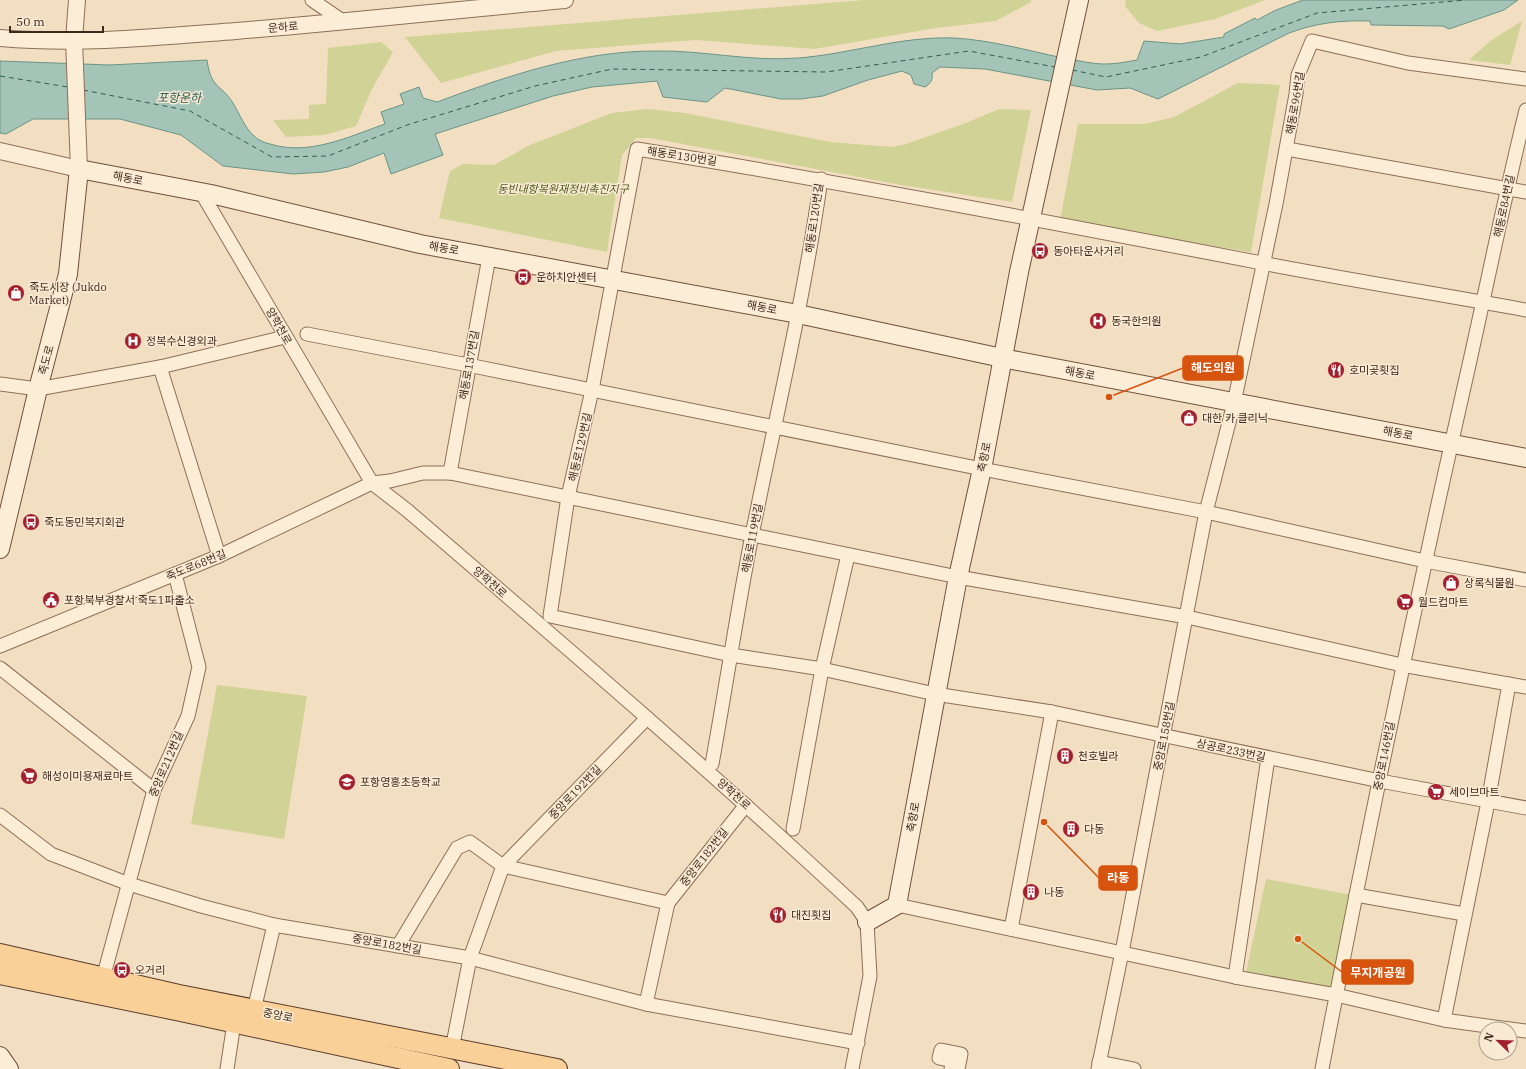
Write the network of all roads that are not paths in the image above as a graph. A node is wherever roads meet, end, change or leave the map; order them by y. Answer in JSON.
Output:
{"nodes":[{"id":1,"x":77,"y":0,"type":"edge"},
{"id":2,"x":312,"y":0,"type":"edge"},
{"id":3,"x":565,"y":0,"type":"edge"},
{"id":4,"x":1079,"y":0,"type":"edge"},
{"id":5,"x":469,"y":4,"type":"edge"},
{"id":6,"x":344,"y":22,"type":"junction"},
{"id":7,"x":0,"y":38,"type":"edge"},
{"id":8,"x":74,"y":40,"type":"junction"},
{"id":9,"x":1526,"y":79,"type":"edge"},
{"id":10,"x":1526,"y":110,"type":"edge"},
{"id":11,"x":1287,"y":149,"type":"junction"},
{"id":12,"x":0,"y":152,"type":"edge"},
{"id":13,"x":739,"y":165,"type":"joint"},
{"id":14,"x":79,"y":169,"type":"junction"},
{"id":15,"x":821,"y":179,"type":"junction"},
{"id":16,"x":1507,"y":189,"type":"junction"},
{"id":17,"x":201,"y":192,"type":"junction"},
{"id":18,"x":1526,"y":192,"type":"edge"},
{"id":19,"x":1030,"y":219,"type":"junction"},
{"id":20,"x":489,"y":257,"type":"junction"},
{"id":21,"x":1263,"y":264,"type":"junction"},
{"id":22,"x":612,"y":279,"type":"junction"},
{"id":23,"x":1483,"y":302,"type":"junction"},
{"id":24,"x":1526,"y":310,"type":"edge"},
{"id":25,"x":798,"y":314,"type":"junction"},
{"id":26,"x":307,"y":334,"type":"dead end"},
{"id":27,"x":286,"y":337,"type":"junction"},
{"id":28,"x":1002,"y":358,"type":"junction"},
{"id":29,"x":468,"y":365,"type":"junction"},
{"id":30,"x":160,"y":367,"type":"junction"},
{"id":31,"x":0,"y":384,"type":"edge"},
{"id":32,"x":38,"y":389,"type":"junction"},
{"id":33,"x":592,"y":390,"type":"junction"},
{"id":34,"x":1234,"y":403,"type":"junction"},
{"id":35,"x":775,"y":428,"type":"junction"},
{"id":36,"x":1451,"y":443,"type":"junction"},
{"id":37,"x":1526,"y":458,"type":"edge"},
{"id":38,"x":982,"y":469,"type":"junction"},
{"id":39,"x":450,"y":473,"type":"junction"},
{"id":40,"x":372,"y":483,"type":"junction"},
{"id":41,"x":568,"y":497,"type":"junction"},
{"id":42,"x":1206,"y":512,"type":"junction"},
{"id":43,"x":752,"y":536,"type":"junction"},
{"id":44,"x":0,"y":549,"type":"edge"},
{"id":45,"x":848,"y":555,"type":"junction"},
{"id":46,"x":219,"y":556,"type":"junction"},
{"id":47,"x":1424,"y":561,"type":"junction"},
{"id":48,"x":175,"y":574,"type":"junction"},
{"id":49,"x":958,"y":577,"type":"junction"},
{"id":50,"x":1526,"y":580,"type":"edge"},
{"id":51,"x":1187,"y":618,"type":"junction"},
{"id":52,"x":0,"y":646,"type":"edge"},
{"id":53,"x":731,"y":654,"type":"junction"},
{"id":54,"x":1402,"y":665,"type":"junction"},
{"id":55,"x":0,"y":668,"type":"edge"},
{"id":56,"x":822,"y":669,"type":"junction"},
{"id":57,"x":1509,"y":684,"type":"junction"},
{"id":58,"x":1526,"y":687,"type":"edge"},
{"id":59,"x":935,"y":694,"type":"junction"},
{"id":60,"x":1052,"y":712,"type":"junction"},
{"id":61,"x":647,"y":718,"type":"junction"},
{"id":62,"x":1164,"y":735,"type":"junction"},
{"id":63,"x":1268,"y":758,"type":"junction"},
{"id":64,"x":712,"y":764,"type":"dead end"},
{"id":65,"x":1380,"y":781,"type":"junction"},
{"id":66,"x":154,"y":790,"type":"junction"},
{"id":67,"x":1488,"y":802,"type":"junction"},
{"id":68,"x":746,"y":805,"type":"junction"},
{"id":69,"x":1526,"y":808,"type":"edge"},
{"id":70,"x":0,"y":815,"type":"edge"},
{"id":71,"x":793,"y":829,"type":"dead end"},
{"id":72,"x":503,"y":866,"type":"junction"},
{"id":73,"x":129,"y":884,"type":"junction"},
{"id":74,"x":1356,"y":895,"type":"junction"},
{"id":75,"x":668,"y":903,"type":"junction"},
{"id":76,"x":896,"y":905,"type":"junction"},
{"id":77,"x":1464,"y":914,"type":"junction"},
{"id":78,"x":862,"y":915,"type":"junction"},
{"id":79,"x":274,"y":925,"type":"junction"},
{"id":80,"x":1011,"y":929,"type":"junction"},
{"id":81,"x":398,"y":946,"type":"junction"},
{"id":82,"x":1122,"y":952,"type":"junction"},
{"id":83,"x":0,"y":954,"type":"edge"},
{"id":84,"x":470,"y":958,"type":"junction"},
{"id":85,"x":2,"y":975,"type":"edge"},
{"id":86,"x":1235,"y":977,"type":"junction"},
{"id":87,"x":103,"y":978,"type":"junction"},
{"id":88,"x":1336,"y":995,"type":"junction"},
{"id":89,"x":646,"y":1004,"type":"junction"},
{"id":90,"x":254,"y":1010,"type":"junction"},
{"id":91,"x":1444,"y":1020,"type":"junction"},
{"id":92,"x":234,"y":1023,"type":"junction"},
{"id":93,"x":1478,"y":1025,"type":"edge"},
{"id":94,"x":858,"y":1043,"type":"junction"},
{"id":95,"x":452,"y":1049,"type":"junction"},
{"id":96,"x":0,"y":1056,"type":"edge"},
{"id":97,"x":1098,"y":1066,"type":"edge"},
{"id":98,"x":9,"y":1069,"type":"edge"},
{"id":99,"x":227,"y":1069,"type":"edge"},
{"id":100,"x":446,"y":1069,"type":"edge"},
{"id":101,"x":557,"y":1069,"type":"edge"},
{"id":102,"x":852,"y":1069,"type":"edge"},
{"id":103,"x":952,"y":1069,"type":"edge"},
{"id":104,"x":958,"y":1069,"type":"edge"},
{"id":105,"x":1134,"y":1069,"type":"edge"},
{"id":106,"x":1322,"y":1069,"type":"edge"}],
"edges":[{"from":1,"to":8,"type":"street"},
{"from":2,"to":6,"type":"street"},
{"from":3,"to":5,"type":"street","name":"운하로"},
{"from":4,"to":19,"type":"main road","name":"축항로"},
{"from":5,"to":6,"type":"street","name":"운하로"},
{"from":6,"to":8,"type":"street","name":"운하로"},
{"from":7,"to":8,"type":"street","name":"운하로"},
{"from":8,"to":14,"type":"street"},
{"from":9,"to":11,"type":"street","name":"해동로96번길"},
{"from":10,"to":16,"type":"street","name":"해동로84번길"},
{"from":11,"to":16,"type":"street"},
{"from":11,"to":21,"type":"street","name":"해동로96번길"},
{"from":12,"to":14,"type":"street","name":"해동로"},
{"from":13,"to":15,"type":"street","name":"해동로120번길"},
{"from":13,"to":22,"type":"street","name":"해동로130번길"},
{"from":14,"to":17,"type":"main road","name":"해동로"},
{"from":14,"to":32,"type":"main road","name":"죽도로"},
{"from":15,"to":19,"type":"street"},
{"from":15,"to":25,"type":"street","name":"해동로120번길"},
{"from":16,"to":18,"type":"street"},
{"from":16,"to":23,"type":"street","name":"해동로84번길"},
{"from":17,"to":20,"type":"main road","name":"해동로"},
{"from":17,"to":27,"type":"street","name":"양학천로"},
{"from":19,"to":21,"type":"street"},
{"from":19,"to":28,"type":"main road","name":"축항로"},
{"from":20,"to":22,"type":"main road","name":"해동로"},
{"from":20,"to":29,"type":"street","name":"해동로137번길"},
{"from":21,"to":23,"type":"street"},
{"from":21,"to":34,"type":"street","name":"해동로96번길"},
{"from":22,"to":25,"type":"main road","name":"해동로"},
{"from":22,"to":33,"type":"street","name":"해동로129번길"},
{"from":23,"to":24,"type":"street"},
{"from":23,"to":36,"type":"street","name":"해동로84번길"},
{"from":25,"to":28,"type":"main road","name":"해동로"},
{"from":25,"to":35,"type":"street","name":"해동로119번길"},
{"from":26,"to":29,"type":"street"},
{"from":27,"to":30,"type":"street"},
{"from":27,"to":40,"type":"street","name":"양학천로"},
{"from":28,"to":34,"type":"main road","name":"해동로"},
{"from":28,"to":38,"type":"main road","name":"축항로"},
{"from":29,"to":33,"type":"street"},
{"from":29,"to":39,"type":"street","name":"해동로137번길"},
{"from":30,"to":32,"type":"street"},
{"from":30,"to":46,"type":"street"},
{"from":31,"to":32,"type":"street"},
{"from":32,"to":44,"type":"main road","name":"죽도로"},
{"from":33,"to":35,"type":"street"},
{"from":33,"to":41,"type":"street","name":"해동로129번길"},
{"from":34,"to":36,"type":"main road","name":"해동로"},
{"from":34,"to":42,"type":"street","name":"중앙로158번길"},
{"from":35,"to":38,"type":"street"},
{"from":35,"to":43,"type":"street","name":"해동로119번길"},
{"from":36,"to":37,"type":"main road","name":"해동로"},
{"from":36,"to":47,"type":"street","name":"중앙로146번길"},
{"from":38,"to":42,"type":"street"},
{"from":38,"to":49,"type":"main road","name":"축항로"},
{"from":39,"to":40,"type":"street","name":"죽도로68번길"},
{"from":39,"to":41,"type":"street","name":"죽도로68번길"},
{"from":40,"to":46,"type":"street","name":"죽도로68번길"},
{"from":40,"to":61,"type":"street","name":"양학천로"},
{"from":41,"to":43,"type":"street","name":"죽도로68번길"},
{"from":41,"to":53,"type":"street","name":"해동로129번길"},
{"from":42,"to":47,"type":"street"},
{"from":42,"to":51,"type":"street","name":"중앙로158번길"},
{"from":43,"to":45,"type":"street","name":"죽도로68번길"},
{"from":43,"to":53,"type":"street","name":"해동로119번길"},
{"from":45,"to":49,"type":"street","name":"죽도로68번길"},
{"from":45,"to":56,"type":"street"},
{"from":46,"to":48,"type":"street","name":"죽도로68번길"},
{"from":47,"to":50,"type":"street"},
{"from":47,"to":54,"type":"street","name":"중앙로146번길"},
{"from":48,"to":52,"type":"street","name":"죽도로68번길"},
{"from":48,"to":66,"type":"street","name":"중앙로212번길"},
{"from":49,"to":51,"type":"street","name":"죽도로68번길"},
{"from":49,"to":59,"type":"main road","name":"축항로"},
{"from":51,"to":54,"type":"street","name":"죽도로68번길"},
{"from":51,"to":62,"type":"street","name":"중앙로158번길"},
{"from":53,"to":56,"type":"street"},
{"from":53,"to":64,"type":"street","name":"해동로119번길"},
{"from":54,"to":57,"type":"street","name":"죽도로68번길"},
{"from":54,"to":65,"type":"street","name":"중앙로146번길"},
{"from":55,"to":66,"type":"street"},
{"from":56,"to":59,"type":"street"},
{"from":56,"to":71,"type":"street"},
{"from":57,"to":58,"type":"street","name":"죽도로68번길"},
{"from":57,"to":67,"type":"street"},
{"from":59,"to":60,"type":"street","name":"상공로233번길"},
{"from":59,"to":76,"type":"main road","name":"축항로"},
{"from":60,"to":62,"type":"street","name":"상공로233번길"},
{"from":60,"to":80,"type":"street"},
{"from":61,"to":68,"type":"street","name":"양학천로"},
{"from":61,"to":72,"type":"street","name":"중앙로192번길"},
{"from":62,"to":63,"type":"street","name":"상공로233번길"},
{"from":62,"to":82,"type":"street","name":"중앙로158번길"},
{"from":63,"to":65,"type":"street","name":"상공로233번길"},
{"from":63,"to":86,"type":"street"},
{"from":65,"to":67,"type":"street","name":"상공로233번길"},
{"from":65,"to":74,"type":"street","name":"중앙로146번길"},
{"from":66,"to":73,"type":"street","name":"중앙로212번길"},
{"from":67,"to":69,"type":"street","name":"상공로233번길"},
{"from":67,"to":77,"type":"street"},
{"from":68,"to":75,"type":"street","name":"중앙로182번길"},
{"from":68,"to":78,"type":"street","name":"양학천로"},
{"from":70,"to":73,"type":"street","name":"중앙로182번길"},
{"from":72,"to":75,"type":"street"},
{"from":72,"to":81,"type":"street"},
{"from":72,"to":84,"type":"street","name":"중앙로192번길"},
{"from":73,"to":79,"type":"street","name":"중앙로182번길"},
{"from":73,"to":87,"type":"street","name":"중앙로212번길"},
{"from":74,"to":77,"type":"street"},
{"from":74,"to":88,"type":"street","name":"중앙로146번길"},
{"from":75,"to":89,"type":"street","name":"중앙로182번길"},
{"from":76,"to":78,"type":"main road"},
{"from":76,"to":80,"type":"street"},
{"from":77,"to":91,"type":"street"},
{"from":78,"to":94,"type":"street"},
{"from":79,"to":81,"type":"street","name":"중앙로182번길"},
{"from":79,"to":90,"type":"street"},
{"from":80,"to":82,"type":"street"},
{"from":81,"to":84,"type":"street","name":"중앙로182번길"},
{"from":82,"to":86,"type":"street"},
{"from":82,"to":97,"type":"street","name":"중앙로158번길"},
{"from":83,"to":87,"type":"main road","name":"중앙로"},
{"from":84,"to":89,"type":"street","name":"중앙로182번길"},
{"from":84,"to":95,"type":"street","name":"중앙로192번길"},
{"from":85,"to":92,"type":"main road","name":"중앙로"},
{"from":86,"to":88,"type":"street"},
{"from":87,"to":90,"type":"main road","name":"중앙로"},
{"from":88,"to":91,"type":"street"},
{"from":88,"to":106,"type":"street","name":"중앙로146번길"},
{"from":89,"to":94,"type":"street","name":"중앙로182번길"},
{"from":90,"to":95,"type":"main road","name":"중앙로"},
{"from":91,"to":93,"type":"street"},
{"from":92,"to":99,"type":"street"},
{"from":92,"to":100,"type":"main road","name":"중앙로"},
{"from":94,"to":102,"type":"street"},
{"from":95,"to":101,"type":"main road","name":"중앙로"},
{"from":96,"to":98,"type":"main road"},
{"from":97,"to":105,"type":"street"},
{"from":103,"to":104,"type":"street"}]}
